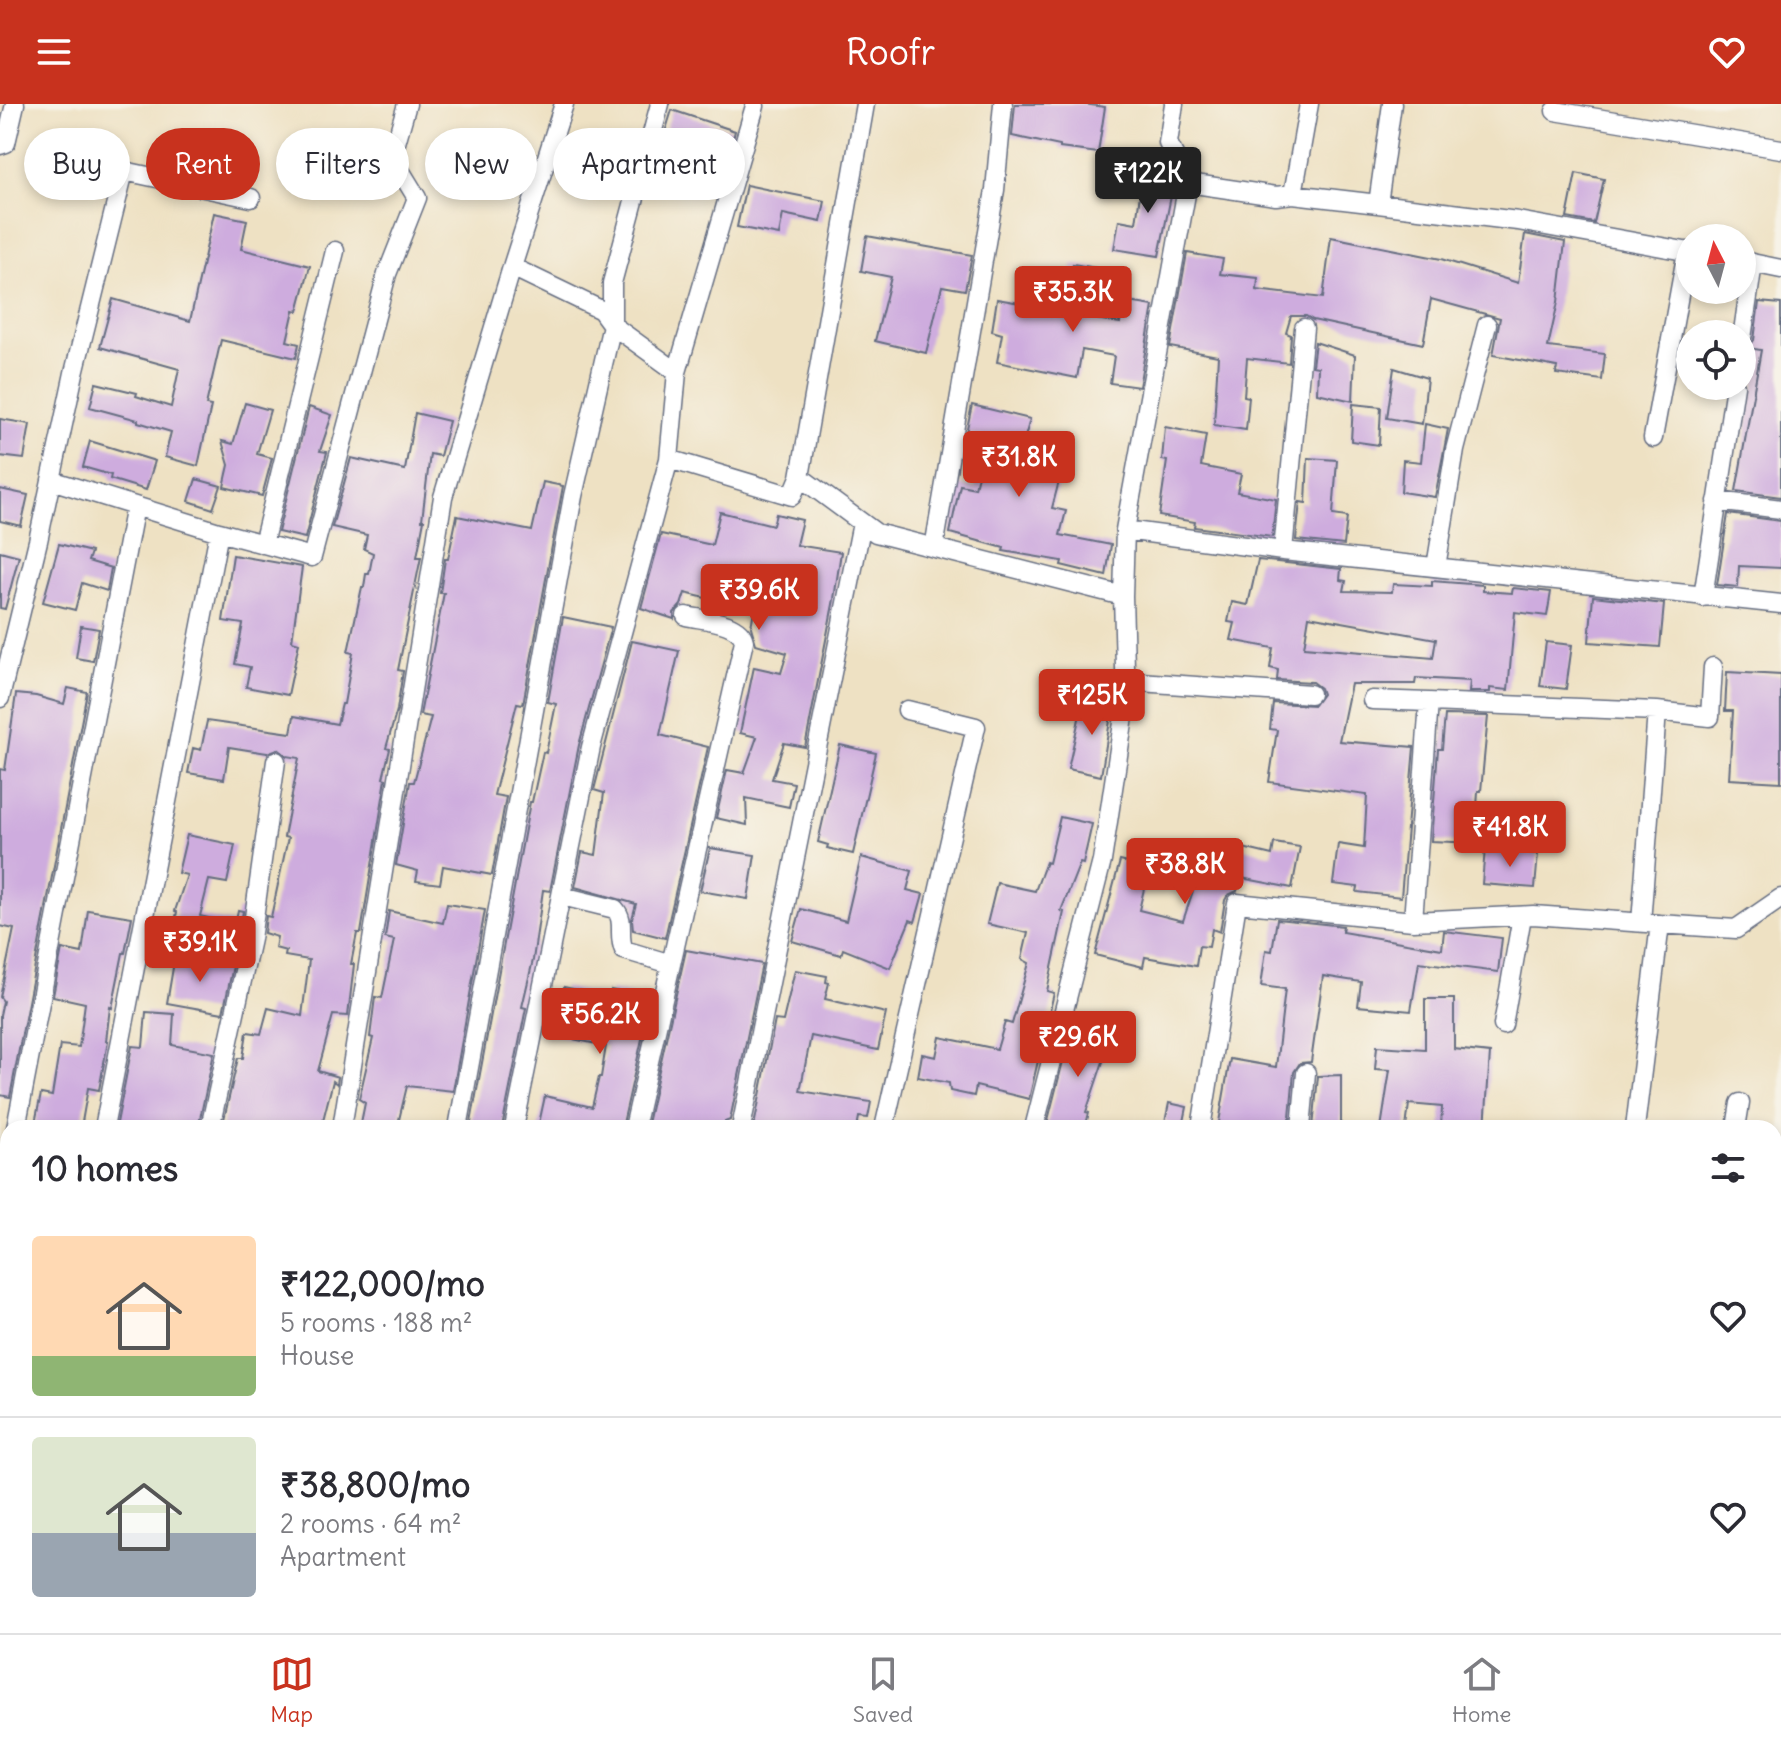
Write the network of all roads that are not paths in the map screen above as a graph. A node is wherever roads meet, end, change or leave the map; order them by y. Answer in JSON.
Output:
{"nodes":[{"id":1,"x":15,"y":104,"type":"edge"},
{"id":2,"x":407,"y":104,"type":"edge"},
{"id":3,"x":564,"y":104,"type":"edge"},
{"id":4,"x":660,"y":104,"type":"edge"},
{"id":5,"x":865,"y":104,"type":"edge"},
{"id":6,"x":1003,"y":104,"type":"edge"},
{"id":7,"x":1174,"y":104,"type":"edge"},
{"id":8,"x":1309,"y":104,"type":"edge"},
{"id":9,"x":1392,"y":104,"type":"edge"},
{"id":10,"x":755,"y":106,"type":"dead end"},
{"id":11,"x":1555,"y":111,"type":"dead end"},
{"id":12,"x":0,"y":145,"type":"edge"},
{"id":13,"x":1781,"y":149,"type":"edge"},
{"id":14,"x":146,"y":176,"type":"edge"},
{"id":15,"x":1188,"y":183,"type":"junction"},
{"id":16,"x":1293,"y":194,"type":"junction"},
{"id":17,"x":1378,"y":204,"type":"junction"},
{"id":18,"x":1676,"y":250,"type":"edge"},
{"id":19,"x":335,"y":251,"type":"dead end"},
{"id":20,"x":1756,"y":264,"type":"edge"},
{"id":21,"x":512,"y":267,"type":"junction"},
{"id":22,"x":1781,"y":269,"type":"edge"},
{"id":23,"x":1678,"y":304,"type":"edge"},
{"id":24,"x":612,"y":325,"type":"junction"},
{"id":25,"x":1487,"y":325,"type":"dead end"},
{"id":26,"x":1304,"y":328,"type":"dead end"},
{"id":27,"x":677,"y":372,"type":"junction"},
{"id":28,"x":1733,"y":400,"type":"edge"},
{"id":29,"x":1653,"y":438,"type":"dead end"},
{"id":30,"x":669,"y":459,"type":"junction"},
{"id":31,"x":800,"y":477,"type":"junction"},
{"id":32,"x":51,"y":480,"type":"junction"},
{"id":33,"x":1717,"y":501,"type":"junction"},
{"id":34,"x":135,"y":506,"type":"junction"},
{"id":35,"x":1781,"y":509,"type":"edge"},
{"id":36,"x":862,"y":523,"type":"junction"},
{"id":37,"x":1125,"y":530,"type":"junction"},
{"id":38,"x":219,"y":532,"type":"junction"},
{"id":39,"x":263,"y":544,"type":"junction"},
{"id":40,"x":934,"y":548,"type":"junction"},
{"id":41,"x":1283,"y":551,"type":"junction"},
{"id":42,"x":1436,"y":567,"type":"junction"},
{"id":43,"x":1123,"y":596,"type":"junction"},
{"id":44,"x":1703,"y":597,"type":"junction"},
{"id":45,"x":1781,"y":604,"type":"edge"},
{"id":46,"x":686,"y":616,"type":"dead end"},
{"id":47,"x":1713,"y":667,"type":"dead end"},
{"id":48,"x":1126,"y":681,"type":"junction"},
{"id":49,"x":1310,"y":694,"type":"dead end"},
{"id":50,"x":0,"y":698,"type":"edge"},
{"id":51,"x":1372,"y":700,"type":"dead end"},
{"id":52,"x":1429,"y":702,"type":"junction"},
{"id":53,"x":907,"y":710,"type":"dead end"},
{"id":54,"x":1657,"y":711,"type":"junction"},
{"id":55,"x":276,"y":761,"type":"dead end"},
{"id":56,"x":562,"y":896,"type":"junction"},
{"id":57,"x":1781,"y":898,"type":"edge"},
{"id":58,"x":1522,"y":916,"type":"junction"},
{"id":59,"x":1413,"y":921,"type":"junction"},
{"id":60,"x":1650,"y":924,"type":"junction"},
{"id":61,"x":671,"y":964,"type":"junction"},
{"id":62,"x":1503,"y":1025,"type":"dead end"},
{"id":63,"x":1306,"y":1073,"type":"dead end"},
{"id":64,"x":1740,"y":1103,"type":"dead end"},
{"id":65,"x":18,"y":1120,"type":"edge"},
{"id":66,"x":106,"y":1120,"type":"edge"},
{"id":67,"x":212,"y":1120,"type":"edge"},
{"id":68,"x":343,"y":1120,"type":"edge"},
{"id":69,"x":459,"y":1120,"type":"edge"},
{"id":70,"x":516,"y":1120,"type":"edge"},
{"id":71,"x":636,"y":1120,"type":"edge"},
{"id":72,"x":743,"y":1120,"type":"edge"},
{"id":73,"x":886,"y":1120,"type":"edge"},
{"id":74,"x":1036,"y":1120,"type":"edge"},
{"id":75,"x":1202,"y":1120,"type":"edge"},
{"id":76,"x":1302,"y":1120,"type":"edge"},
{"id":77,"x":1636,"y":1120,"type":"edge"},
{"id":78,"x":1737,"y":1120,"type":"edge"}],
"edges":[{"from":1,"to":12,"type":"street"},
{"from":2,"to":39,"type":"street"},
{"from":3,"to":21,"type":"street"},
{"from":4,"to":24,"type":"street"},
{"from":5,"to":31,"type":"street"},
{"from":6,"to":40,"type":"street"},
{"from":7,"to":15,"type":"street"},
{"from":8,"to":16,"type":"street"},
{"from":9,"to":17,"type":"street"},
{"from":10,"to":27,"type":"street"},
{"from":11,"to":13,"type":"street"},
{"from":14,"to":32,"type":"street"},
{"from":15,"to":16,"type":"street"},
{"from":15,"to":37,"type":"street"},
{"from":16,"to":17,"type":"street"},
{"from":17,"to":18,"type":"street"},
{"from":19,"to":39,"type":"street"},
{"from":20,"to":22,"type":"street"},
{"from":21,"to":24,"type":"street"},
{"from":21,"to":68,"type":"street"},
{"from":23,"to":29,"type":"street"},
{"from":24,"to":27,"type":"street"},
{"from":24,"to":69,"type":"street"},
{"from":25,"to":42,"type":"street"},
{"from":26,"to":41,"type":"street"},
{"from":27,"to":30,"type":"street"},
{"from":28,"to":33,"type":"street"},
{"from":30,"to":31,"type":"street"},
{"from":30,"to":56,"type":"street"},
{"from":31,"to":36,"type":"street"},
{"from":32,"to":34,"type":"street"},
{"from":32,"to":50,"type":"street"},
{"from":33,"to":35,"type":"street"},
{"from":33,"to":44,"type":"street"},
{"from":34,"to":38,"type":"street"},
{"from":34,"to":65,"type":"street"},
{"from":36,"to":40,"type":"street"},
{"from":36,"to":72,"type":"street"},
{"from":37,"to":41,"type":"street"},
{"from":37,"to":43,"type":"street"},
{"from":38,"to":39,"type":"street"},
{"from":38,"to":66,"type":"street"},
{"from":40,"to":43,"type":"street"},
{"from":41,"to":42,"type":"street"},
{"from":42,"to":44,"type":"street"},
{"from":43,"to":48,"type":"street"},
{"from":44,"to":45,"type":"street"},
{"from":46,"to":61,"type":"street"},
{"from":47,"to":54,"type":"street"},
{"from":48,"to":49,"type":"street"},
{"from":48,"to":74,"type":"street"},
{"from":51,"to":52,"type":"street"},
{"from":52,"to":54,"type":"street"},
{"from":52,"to":59,"type":"street"},
{"from":53,"to":73,"type":"street"},
{"from":54,"to":60,"type":"street"},
{"from":55,"to":67,"type":"street"},
{"from":56,"to":61,"type":"street"},
{"from":56,"to":70,"type":"street"},
{"from":57,"to":60,"type":"street"},
{"from":58,"to":59,"type":"street"},
{"from":58,"to":60,"type":"street"},
{"from":58,"to":62,"type":"street"},
{"from":59,"to":75,"type":"street"},
{"from":60,"to":77,"type":"street"},
{"from":61,"to":71,"type":"street"},
{"from":63,"to":76,"type":"street"},
{"from":64,"to":78,"type":"street"}]}
